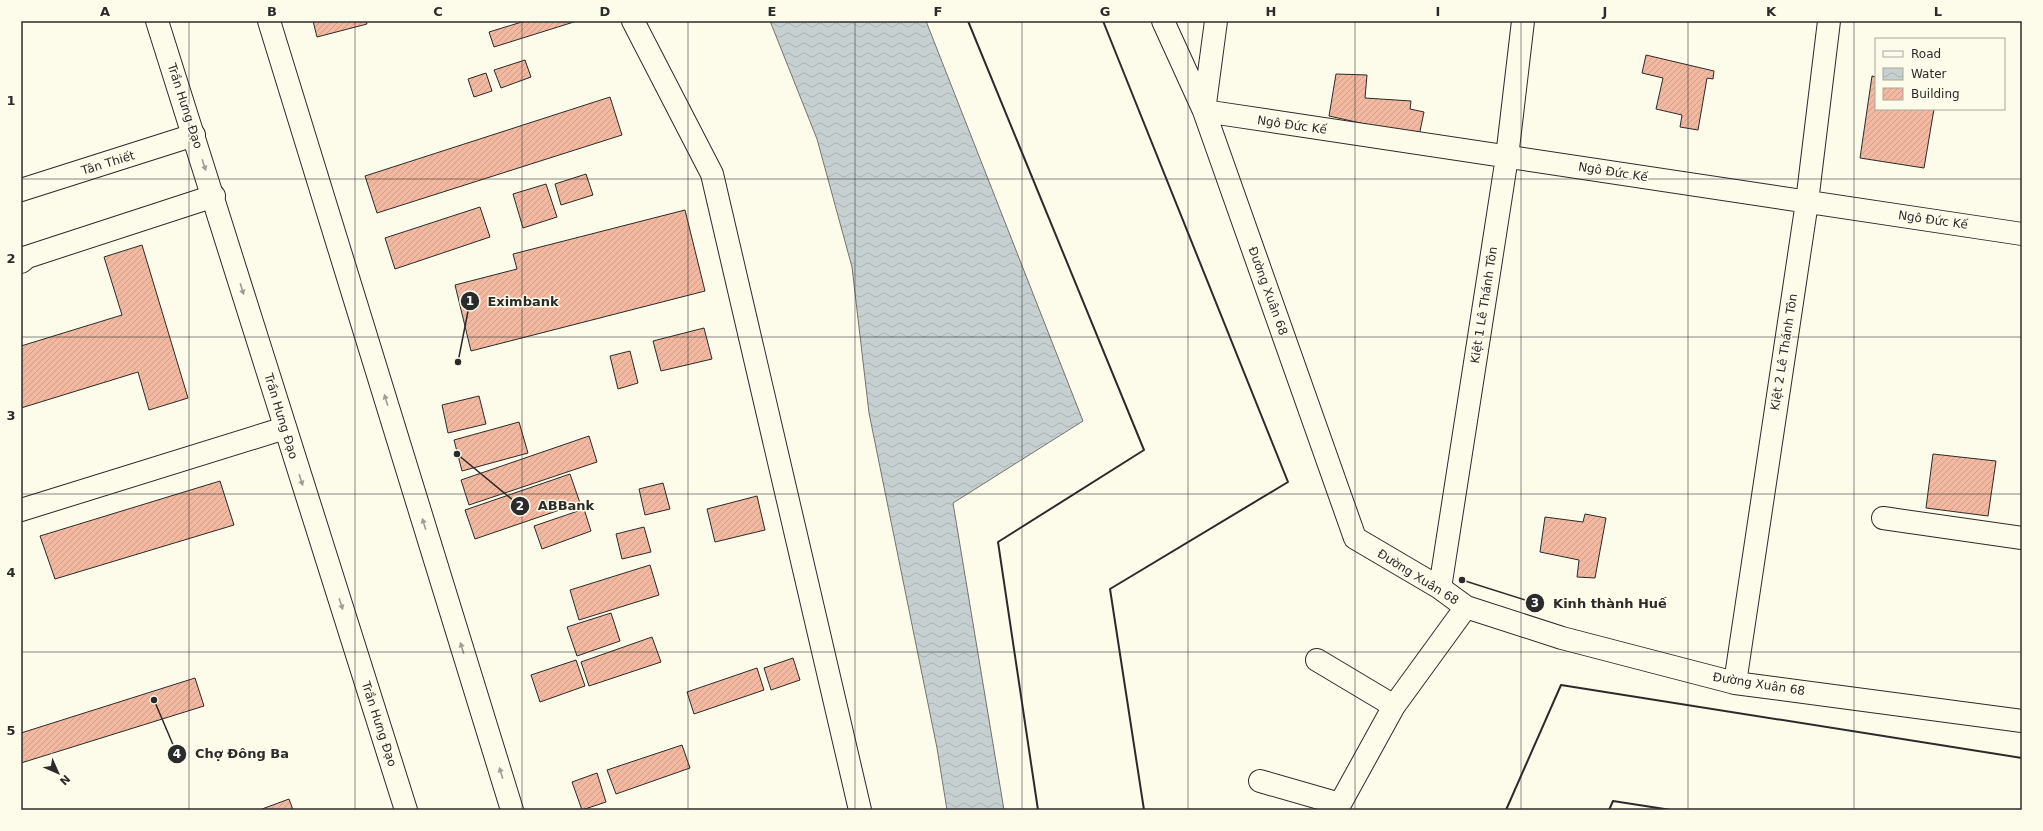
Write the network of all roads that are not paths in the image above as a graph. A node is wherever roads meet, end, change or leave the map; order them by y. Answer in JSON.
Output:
{"nodes":[{"id":1,"x":157,"y":21,"type":"edge"},
{"id":2,"x":270,"y":21,"type":"edge"},
{"id":3,"x":634,"y":21,"type":"edge"},
{"id":4,"x":1164,"y":21,"type":"edge"},
{"id":5,"x":1216,"y":21,"type":"edge"},
{"id":6,"x":1523,"y":21,"type":"edge"},
{"id":7,"x":1830,"y":21,"type":"edge"},
{"id":8,"x":1204,"y":111,"type":"junction"},
{"id":9,"x":194,"y":135,"type":"junction"},
{"id":10,"x":1507,"y":156,"type":"junction"},
{"id":11,"x":21,"y":190,"type":"edge"},
{"id":12,"x":214,"y":196,"type":"junction"},
{"id":13,"x":1807,"y":202,"type":"junction"},
{"id":14,"x":2022,"y":234,"type":"edge"},
{"id":15,"x":21,"y":262,"type":"edge"},
{"id":16,"x":285,"y":428,"type":"junction"},
{"id":17,"x":21,"y":510,"type":"edge"},
{"id":18,"x":1883,"y":518,"type":"dead end"},
{"id":19,"x":2022,"y":538,"type":"edge"},
{"id":20,"x":1440,"y":588,"type":"junction"},
{"id":21,"x":1466,"y":607,"type":"junction"},
{"id":22,"x":1317,"y":660,"type":"dead end"},
{"id":23,"x":1735,"y":683,"type":"junction"},
{"id":24,"x":1394,"y":706,"type":"junction"},
{"id":25,"x":2022,"y":721,"type":"edge"},
{"id":26,"x":1260,"y":781,"type":"dead end"},
{"id":27,"x":406,"y":810,"type":"edge"},
{"id":28,"x":512,"y":810,"type":"edge"},
{"id":29,"x":860,"y":810,"type":"edge"}],
"edges":[{"from":1,"to":9,"type":"street","name":"Trần Hưng Đạo"},
{"from":28,"to":2,"type":"street","one_way":true},
{"from":3,"to":29,"type":"street"},
{"from":4,"to":8,"type":"street","name":"Đường Xuân 68"},
{"from":5,"to":8,"type":"street"},
{"from":6,"to":10,"type":"street","name":"Kiệt 1 Lê Thánh Tôn"},
{"from":7,"to":13,"type":"street","name":"Kiệt 2 Lê Thánh Tôn"},
{"from":8,"to":10,"type":"street","name":"Ngô Đức Kế"},
{"from":8,"to":20,"type":"street","name":"Đường Xuân 68"},
{"from":9,"to":11,"type":"street","name":"Tân Thiết"},
{"from":9,"to":12,"type":"street","name":"Trần Hưng Đạo","one_way":true},
{"from":10,"to":13,"type":"street","name":"Ngô Đức Kế"},
{"from":10,"to":20,"type":"street","name":"Kiệt 1 Lê Thánh Tôn"},
{"from":12,"to":15,"type":"street"},
{"from":12,"to":16,"type":"street","name":"Trần Hưng Đạo","one_way":true},
{"from":13,"to":14,"type":"street","name":"Ngô Đức Kế"},
{"from":13,"to":23,"type":"street","name":"Kiệt 2 Lê Thánh Tôn"},
{"from":16,"to":17,"type":"street"},
{"from":16,"to":27,"type":"street","name":"Trần Hưng Đạo","one_way":true},
{"from":18,"to":19,"type":"street"},
{"from":20,"to":21,"type":"street","name":"Đường Xuân 68"},
{"from":21,"to":23,"type":"street","name":"Đường Xuân 68"},
{"from":21,"to":24,"type":"street"},
{"from":22,"to":24,"type":"street"},
{"from":23,"to":25,"type":"street","name":"Đường Xuân 68"},
{"from":24,"to":26,"type":"street"}]}
